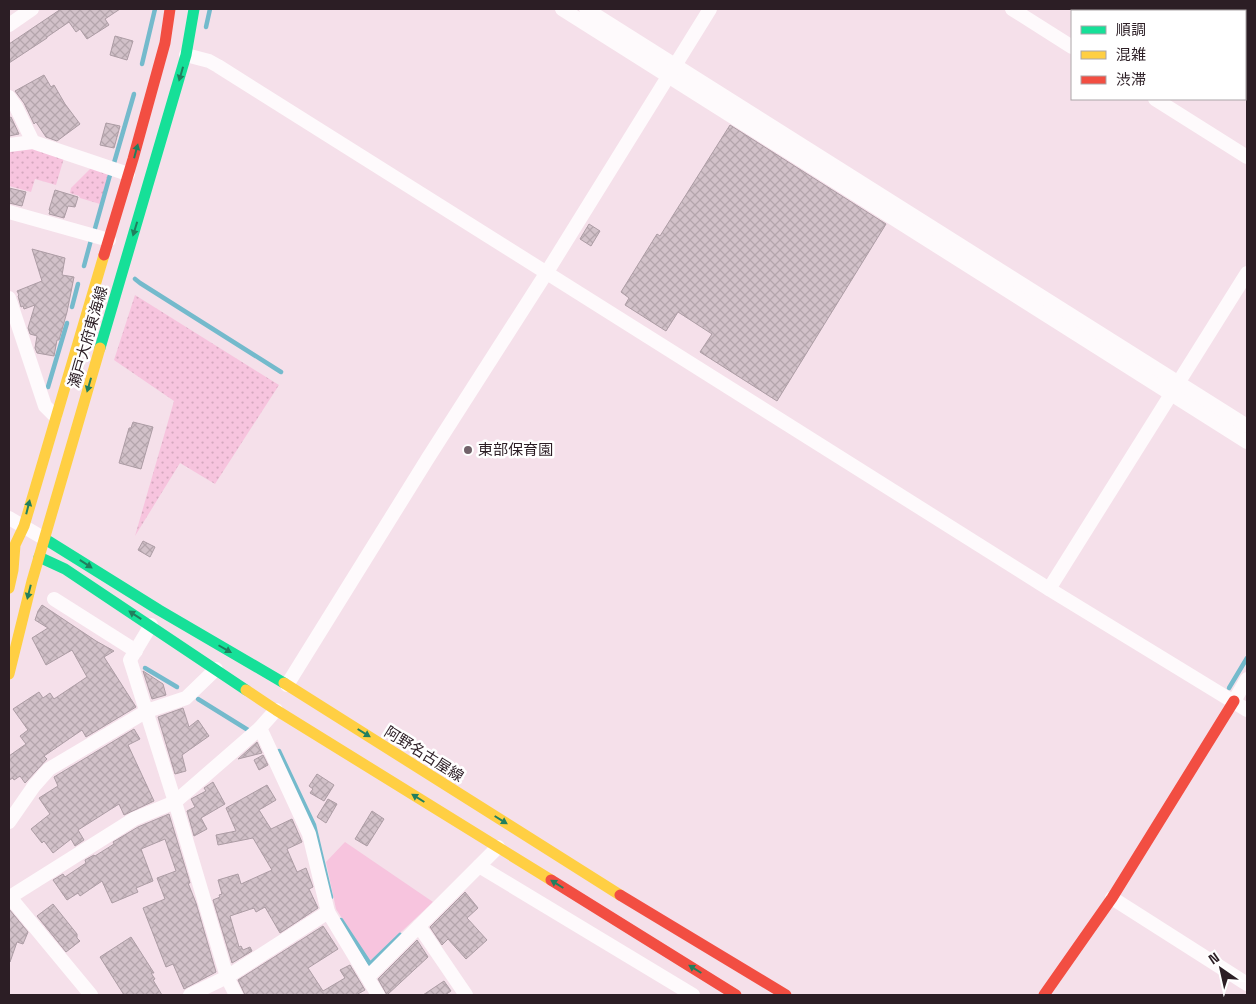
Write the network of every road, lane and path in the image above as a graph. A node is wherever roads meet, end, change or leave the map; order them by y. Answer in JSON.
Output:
{"nodes":[{"id":1,"x":32,"y":9,"type":"edge"},
{"id":2,"x":170,"y":9,"type":"edge"},
{"id":3,"x":194,"y":9,"type":"edge"},
{"id":4,"x":562,"y":9,"type":"edge"},
{"id":5,"x":586,"y":9,"type":"edge"},
{"id":6,"x":710,"y":9,"type":"edge"},
{"id":7,"x":1012,"y":9,"type":"edge"},
{"id":8,"x":9,"y":25,"type":"edge"},
{"id":9,"x":1071,"y":46,"type":"edge"},
{"id":10,"x":186,"y":56,"type":"junction"},
{"id":11,"x":671,"y":70,"type":"junction"},
{"id":12,"x":9,"y":97,"type":"edge"},
{"id":13,"x":1157,"y":100,"type":"edge"},
{"id":14,"x":33,"y":142,"type":"junction"},
{"id":15,"x":9,"y":145,"type":"edge"},
{"id":16,"x":1247,"y":157,"type":"edge"},
{"id":17,"x":128,"y":174,"type":"junction"},
{"id":18,"x":9,"y":212,"type":"edge"},
{"id":19,"x":109,"y":240,"type":"junction"},
{"id":20,"x":547,"y":272,"type":"junction"},
{"id":21,"x":1247,"y":273,"type":"edge"},
{"id":22,"x":9,"y":298,"type":"edge"},
{"id":23,"x":1174,"y":388,"type":"junction"},
{"id":24,"x":55,"y":416,"type":"junction"},
{"id":25,"x":1247,"y":426,"type":"edge"},
{"id":26,"x":1247,"y":442,"type":"edge"},
{"id":27,"x":9,"y":518,"type":"edge"},
{"id":28,"x":24,"y":526,"type":"junction"},
{"id":29,"x":45,"y":539,"type":"junction"},
{"id":30,"x":12,"y":543,"type":"edge"},
{"id":31,"x":39,"y":557,"type":"junction"},
{"id":32,"x":9,"y":588,"type":"edge"},
{"id":33,"x":1049,"y":589,"type":"junction"},
{"id":34,"x":54,"y":599,"type":"dead end"},
{"id":35,"x":151,"y":625,"type":"junction"},
{"id":36,"x":136,"y":651,"type":"junction"},
{"id":37,"x":216,"y":669,"type":"junction"},
{"id":38,"x":9,"y":674,"type":"edge"},
{"id":39,"x":1247,"y":679,"type":"edge"},
{"id":40,"x":286,"y":685,"type":"junction"},
{"id":41,"x":1234,"y":701,"type":"junction"},
{"id":42,"x":276,"y":710,"type":"junction"},
{"id":43,"x":1247,"y":710,"type":"edge"},
{"id":44,"x":147,"y":711,"type":"junction"},
{"id":45,"x":260,"y":728,"type":"junction"},
{"id":46,"x":175,"y":802,"type":"junction"},
{"id":47,"x":9,"y":822,"type":"edge"},
{"id":48,"x":498,"y":847,"type":"junction"},
{"id":49,"x":479,"y":866,"type":"junction"},
{"id":50,"x":9,"y":897,"type":"edge"},
{"id":51,"x":1112,"y":898,"type":"junction"},
{"id":52,"x":328,"y":912,"type":"junction"},
{"id":53,"x":419,"y":926,"type":"junction"},
{"id":54,"x":227,"y":977,"type":"junction"},
{"id":55,"x":368,"y":977,"type":"junction"},
{"id":56,"x":1247,"y":984,"type":"edge"},
{"id":57,"x":85,"y":993,"type":"edge"},
{"id":58,"x":375,"y":994,"type":"edge"},
{"id":59,"x":190,"y":995,"type":"edge"},
{"id":60,"x":236,"y":995,"type":"edge"},
{"id":61,"x":466,"y":995,"type":"edge"},
{"id":62,"x":693,"y":995,"type":"edge"},
{"id":63,"x":736,"y":995,"type":"edge"},
{"id":64,"x":786,"y":995,"type":"edge"},
{"id":65,"x":1044,"y":995,"type":"edge"}],
"edges":[{"from":1,"to":8,"type":"street"},
{"from":17,"to":2,"type":"main road","name":"瀬戸大府東海線","one_way":true},
{"from":3,"to":10,"type":"main road","name":"瀬戸大府東海線"},
{"from":4,"to":11,"type":"street"},
{"from":5,"to":11,"type":"street"},
{"from":6,"to":11,"type":"street"},
{"from":7,"to":9,"type":"street"},
{"from":10,"to":20,"type":"street"},
{"from":10,"to":29,"type":"main road","name":"瀬戸大府東海線","one_way":true},
{"from":11,"to":20,"type":"street"},
{"from":11,"to":23,"type":"street"},
{"from":12,"to":14,"type":"street"},
{"from":13,"to":16,"type":"street"},
{"from":14,"to":15,"type":"street"},
{"from":14,"to":17,"type":"street"},
{"from":17,"to":19,"type":"main road","name":"瀬戸大府東海線"},
{"from":18,"to":19,"type":"street"},
{"from":19,"to":24,"type":"main road","name":"瀬戸大府東海線"},
{"from":20,"to":33,"type":"street"},
{"from":20,"to":40,"type":"street"},
{"from":21,"to":23,"type":"street"},
{"from":22,"to":24,"type":"street"},
{"from":23,"to":25,"type":"street"},
{"from":23,"to":26,"type":"street"},
{"from":23,"to":33,"type":"street"},
{"from":28,"to":24,"type":"main road","name":"瀬戸大府東海線","one_way":true},
{"from":27,"to":28,"type":"street"},
{"from":28,"to":29,"type":"street"},
{"from":28,"to":30,"type":"main road","name":"瀬戸大府東海線"},
{"from":29,"to":31,"type":"main road","name":"瀬戸大府東海線"},
{"from":29,"to":40,"type":"main road","name":"阿野名古屋線","one_way":true},
{"from":30,"to":31,"type":"street"},
{"from":30,"to":32,"type":"main road","name":"瀬戸大府東海線"},
{"from":35,"to":31,"type":"main road","one_way":true},
{"from":31,"to":38,"type":"main road","name":"瀬戸大府東海線","one_way":true},
{"from":33,"to":41,"type":"street"},
{"from":34,"to":36,"type":"street"},
{"from":35,"to":36,"type":"street"},
{"from":35,"to":37,"type":"main road"},
{"from":36,"to":44,"type":"street"},
{"from":37,"to":42,"type":"main road"},
{"from":37,"to":44,"type":"street"},
{"from":39,"to":41,"type":"street"},
{"from":40,"to":64,"type":"main road","name":"阿野名古屋線","one_way":true},
{"from":41,"to":43,"type":"street"},
{"from":41,"to":51,"type":"main road"},
{"from":42,"to":45,"type":"street"},
{"from":48,"to":42,"type":"main road","one_way":true},
{"from":44,"to":46,"type":"street"},
{"from":44,"to":47,"type":"street"},
{"from":45,"to":46,"type":"street"},
{"from":45,"to":52,"type":"street"},
{"from":46,"to":50,"type":"street"},
{"from":46,"to":54,"type":"street"},
{"from":48,"to":49,"type":"street"},
{"from":63,"to":48,"type":"main road","one_way":true},
{"from":49,"to":53,"type":"street"},
{"from":49,"to":62,"type":"street"},
{"from":50,"to":57,"type":"street"},
{"from":51,"to":56,"type":"street"},
{"from":51,"to":65,"type":"main road"},
{"from":52,"to":54,"type":"street"},
{"from":52,"to":55,"type":"street"},
{"from":53,"to":55,"type":"street"},
{"from":53,"to":61,"type":"street"},
{"from":54,"to":59,"type":"street"},
{"from":54,"to":60,"type":"street"},
{"from":55,"to":58,"type":"street"}]}
